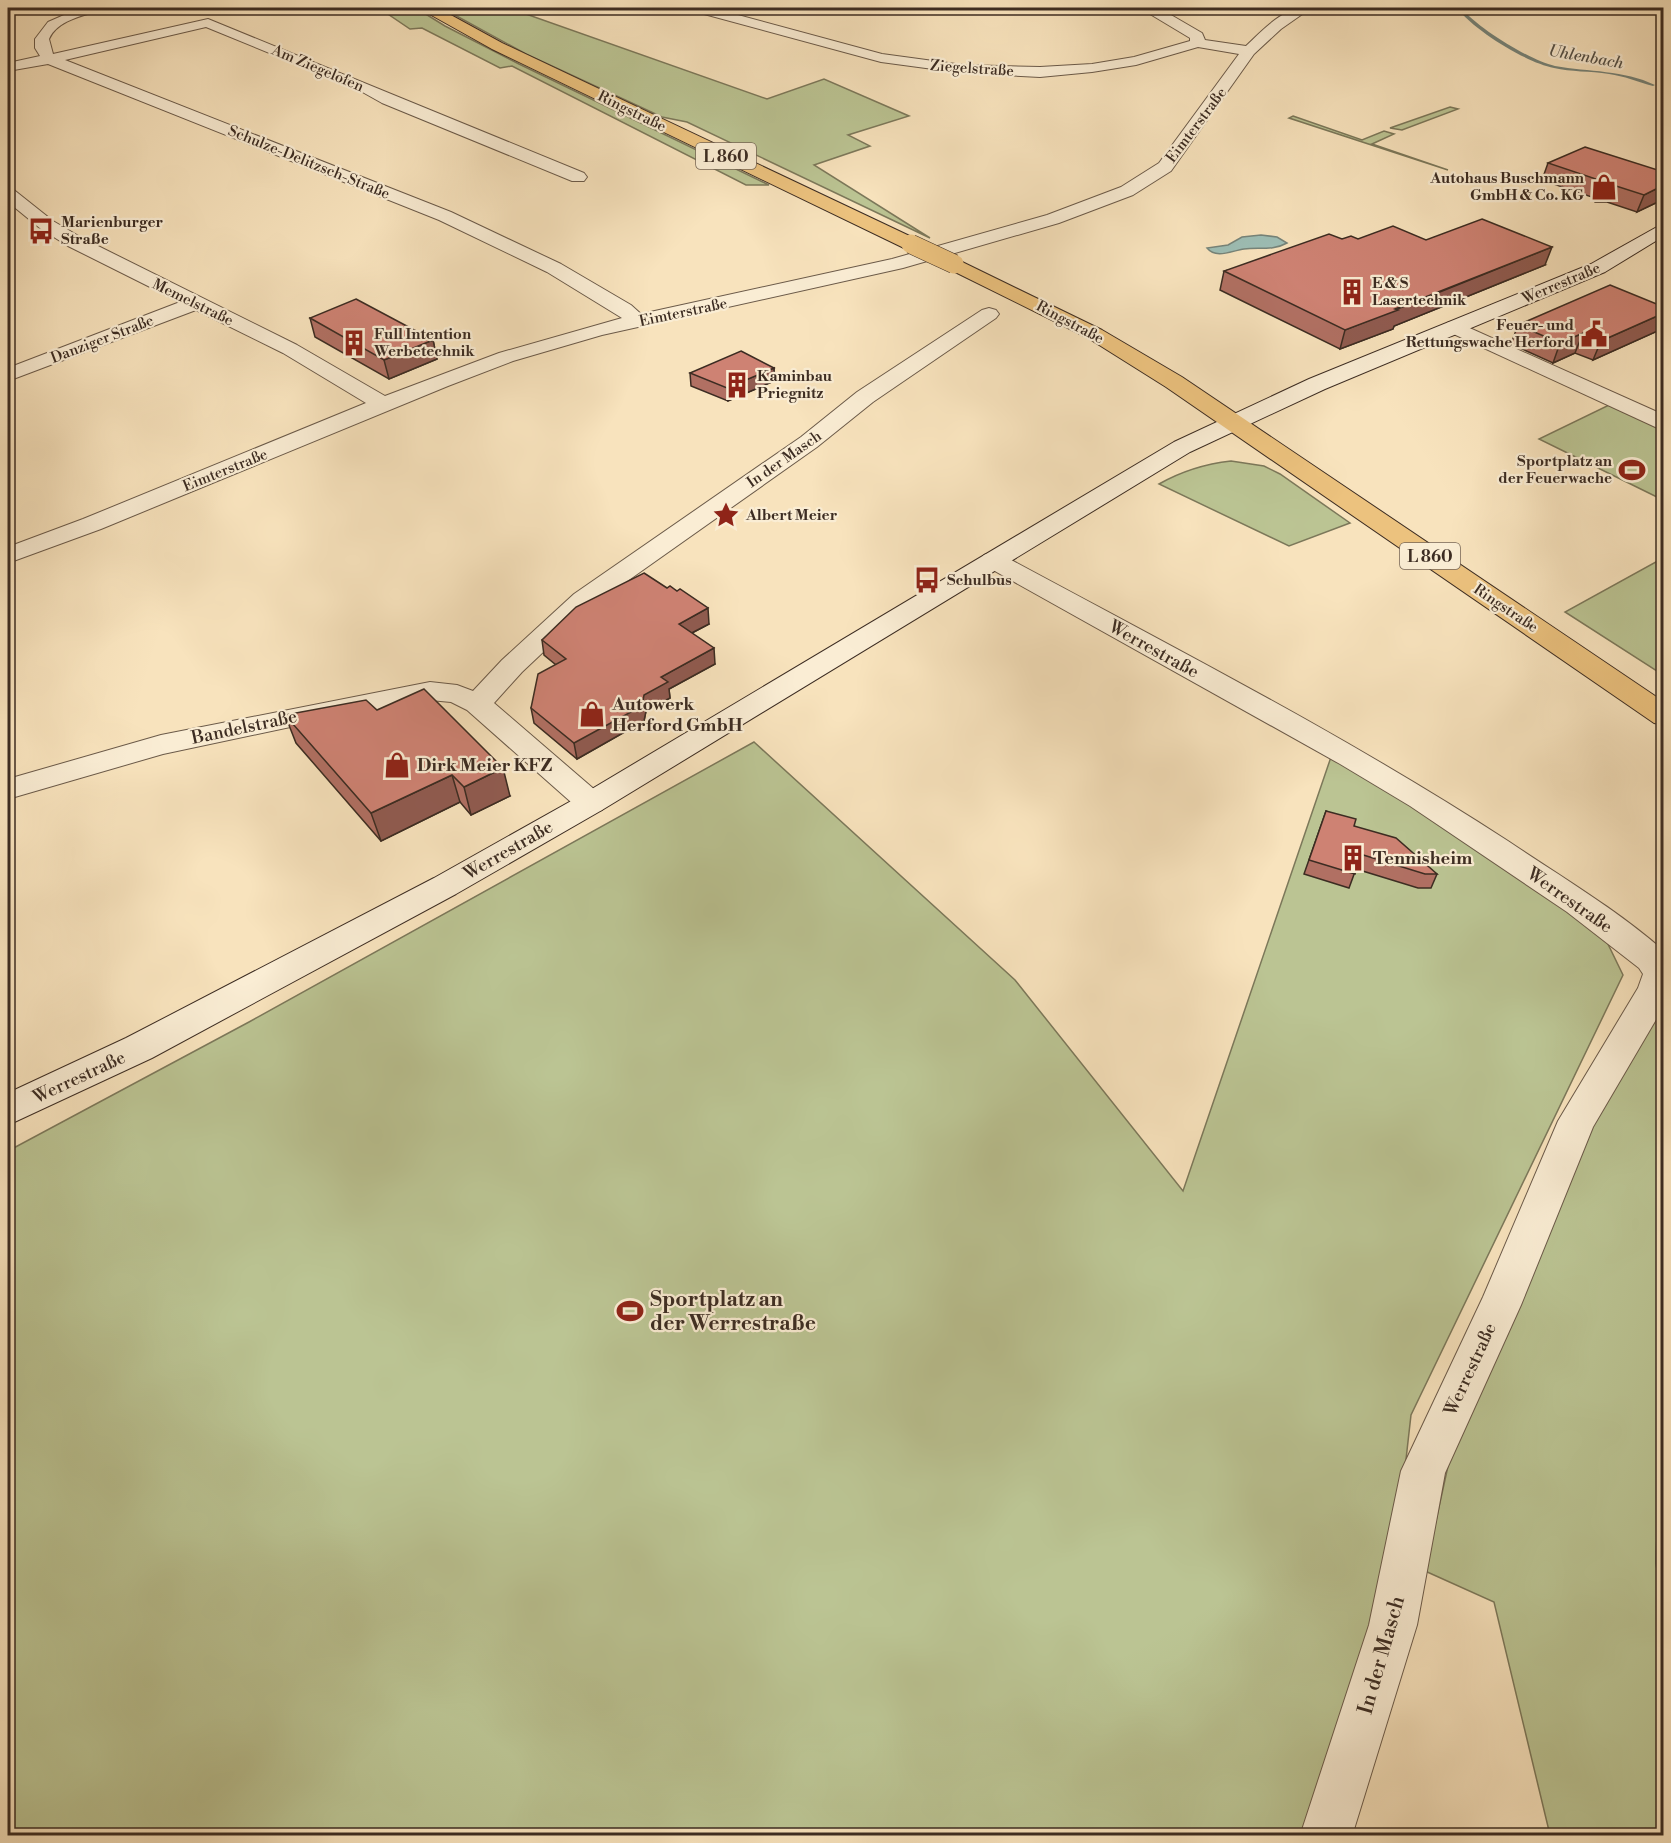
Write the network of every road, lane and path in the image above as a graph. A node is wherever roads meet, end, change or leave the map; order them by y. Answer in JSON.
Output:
{"nodes":[{"id":1,"x":93,"y":8,"type":"edge"},
{"id":2,"x":429,"y":8,"type":"edge"},
{"id":3,"x":698,"y":8,"type":"edge"},
{"id":4,"x":1150,"y":8,"type":"edge"},
{"id":5,"x":1304,"y":8,"type":"edge"},
{"id":6,"x":1198,"y":43,"type":"junction"},
{"id":7,"x":1249,"y":51,"type":"junction"},
{"id":8,"x":49,"y":59,"type":"junction"},
{"id":9,"x":8,"y":67,"type":"edge"},
{"id":10,"x":578,"y":177,"type":"dead end"},
{"id":11,"x":11,"y":201,"type":"edge"},
{"id":12,"x":1664,"y":228,"type":"edge"},
{"id":13,"x":196,"y":303,"type":"junction"},
{"id":14,"x":989,"y":314,"type":"dead end"},
{"id":15,"x":636,"y":321,"type":"junction"},
{"id":16,"x":1454,"y":327,"type":"junction"},
{"id":17,"x":8,"y":375,"type":"edge"},
{"id":18,"x":383,"y":404,"type":"junction"},
{"id":19,"x":1234,"y":421,"type":"junction"},
{"id":20,"x":1664,"y":424,"type":"edge"},
{"id":21,"x":8,"y":555,"type":"edge"},
{"id":22,"x":993,"y":560,"type":"junction"},
{"id":23,"x":477,"y":704,"type":"junction"},
{"id":24,"x":1664,"y":716,"type":"edge"},
{"id":25,"x":8,"y":789,"type":"edge"},
{"id":26,"x":591,"y":803,"type":"junction"},
{"id":27,"x":8,"y":1110,"type":"edge"},
{"id":28,"x":1424,"y":1470,"type":"joint"},
{"id":29,"x":1326,"y":1836,"type":"edge"}],
"edges":[{"from":1,"to":8,"type":"street"},
{"from":2,"to":19,"type":"main road","name":"Ringstraße","number":"L 860","bridge":true},
{"from":3,"to":6,"type":"street","name":"Ziegelstraße"},
{"from":4,"to":6,"type":"street"},
{"from":5,"to":7,"type":"street","name":"Eimterstraße"},
{"from":6,"to":7,"type":"street","name":"Ziegelstraße"},
{"from":7,"to":15,"type":"street","name":"Eimterstraße"},
{"from":8,"to":9,"type":"street","name":"Am Ziegelofen"},
{"from":8,"to":10,"type":"street","name":"Am Ziegelofen"},
{"from":8,"to":15,"type":"street","name":"Schulze-Delitzsch-Straße"},
{"from":11,"to":13,"type":"street","name":"Memelstraße"},
{"from":12,"to":16,"type":"street","name":"Werrestraße"},
{"from":13,"to":17,"type":"street","name":"Danziger Straße"},
{"from":13,"to":18,"type":"street","name":"Memelstraße"},
{"from":14,"to":23,"type":"street","name":"In der Masch"},
{"from":15,"to":18,"type":"street","name":"Eimterstraße"},
{"from":16,"to":19,"type":"street","name":"Werrestraße"},
{"from":16,"to":20,"type":"street"},
{"from":18,"to":21,"type":"street","name":"Eimterstraße"},
{"from":19,"to":22,"type":"street","name":"Werrestraße"},
{"from":19,"to":24,"type":"main road","name":"Ringstraße","number":"L 860"},
{"from":22,"to":26,"type":"street","name":"Werrestraße"},
{"from":22,"to":28,"type":"street","name":"Werrestraße"},
{"from":23,"to":25,"type":"street","name":"Bandelstraße"},
{"from":23,"to":26,"type":"street","name":"Bandelstraße"},
{"from":26,"to":27,"type":"street","name":"Werrestraße"},
{"from":28,"to":29,"type":"street","name":"In der Masch"}]}
